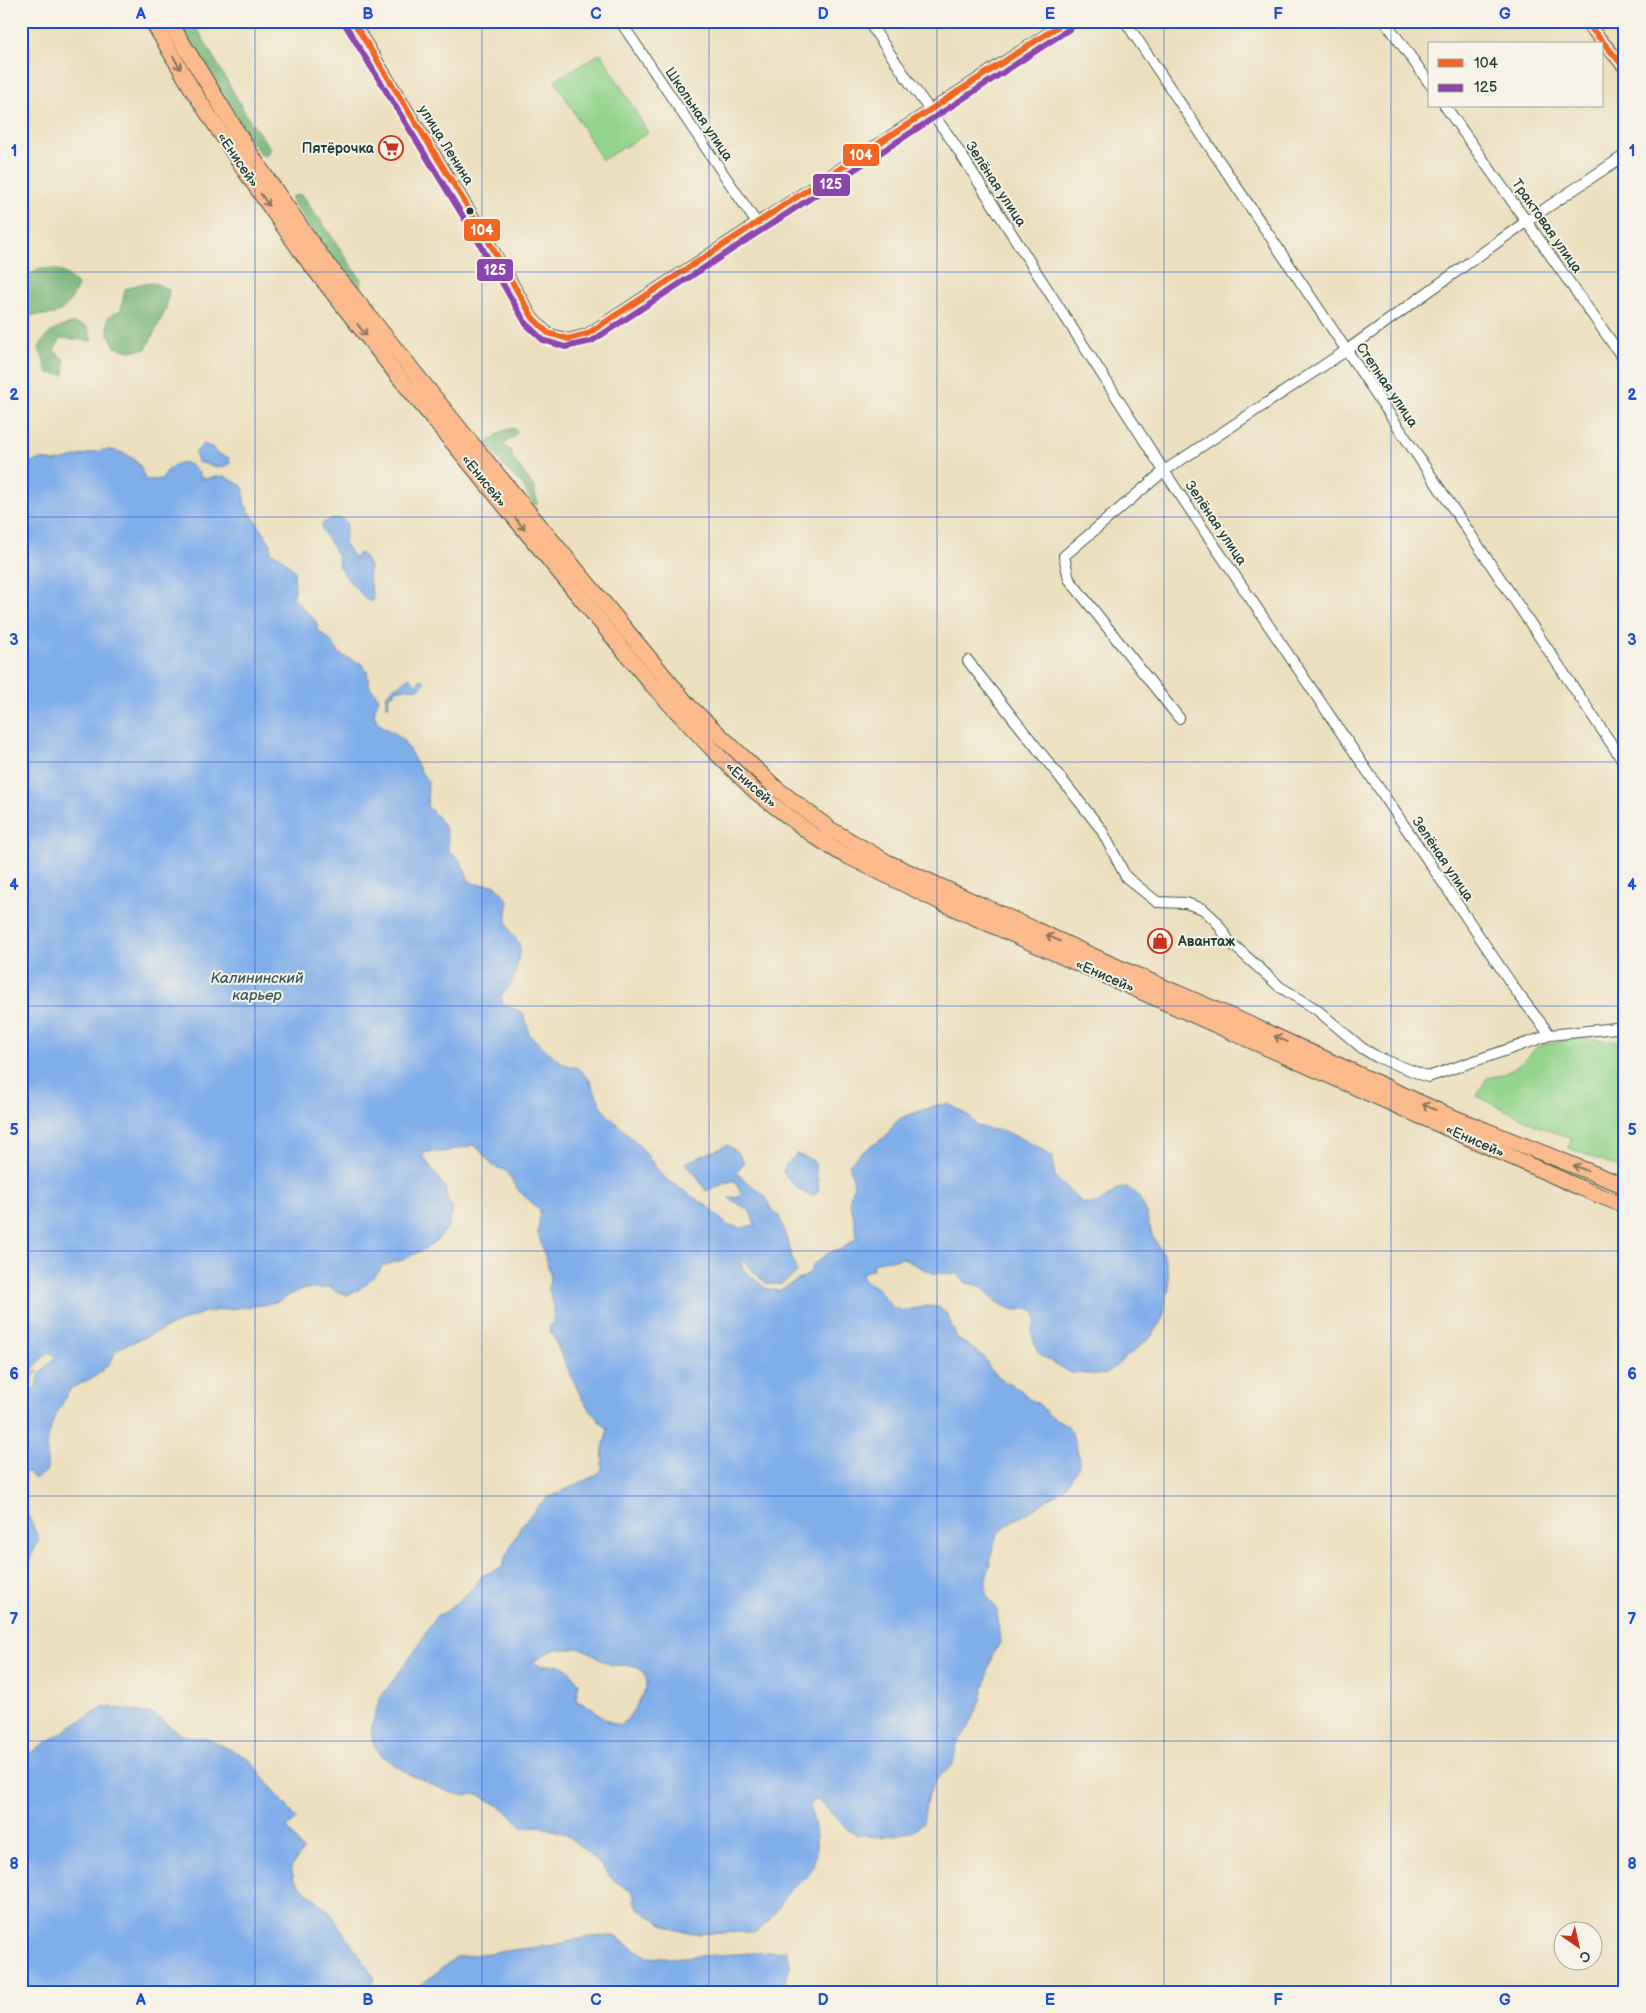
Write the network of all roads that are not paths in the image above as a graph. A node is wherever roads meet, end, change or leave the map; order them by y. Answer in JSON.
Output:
{"nodes":[{"id":1,"x":152,"y":21,"type":"edge"},
{"id":2,"x":168,"y":21,"type":"edge"},
{"id":3,"x":620,"y":21,"type":"edge"},
{"id":4,"x":868,"y":21,"type":"edge"},
{"id":5,"x":1066,"y":21,"type":"edge"},
{"id":6,"x":1125,"y":21,"type":"edge"},
{"id":7,"x":1385,"y":21,"type":"edge"},
{"id":8,"x":1585,"y":21,"type":"edge"},
{"id":9,"x":358,"y":23,"type":"edge"},
{"id":10,"x":1603,"y":42,"type":"edge"},
{"id":11,"x":1604,"y":43,"type":"edge"},
{"id":12,"x":1625,"y":68,"type":"edge"},
{"id":13,"x":1428,"y":81,"type":"edge"},
{"id":14,"x":1446,"y":108,"type":"edge"},
{"id":15,"x":929,"y":110,"type":"junction"},
{"id":16,"x":1625,"y":155,"type":"edge"},
{"id":17,"x":1527,"y":221,"type":"junction"},
{"id":18,"x":756,"y":222,"type":"junction"},
{"id":19,"x":1347,"y":350,"type":"junction"},
{"id":20,"x":1625,"y":362,"type":"edge"},
{"id":21,"x":1164,"y":471,"type":"junction"},
{"id":22,"x":968,"y":661,"type":"dead end"},
{"id":23,"x":1179,"y":718,"type":"dead end"},
{"id":24,"x":1625,"y":764,"type":"edge"},
{"id":25,"x":1625,"y":1027,"type":"edge"},
{"id":26,"x":1550,"y":1035,"type":"junction"},
{"id":27,"x":1625,"y":1186,"type":"edge"},
{"id":28,"x":1625,"y":1206,"type":"edge"}],
"edges":[{"from":1,"to":28,"type":"highway","name":"«Енисей»","one_way":true},
{"from":27,"to":2,"type":"highway","name":"«Енисей»","one_way":true},
{"from":3,"to":18,"type":"street","name":"Школьная улица"},
{"from":4,"to":15,"type":"street","name":"Зелёная улица"},
{"from":5,"to":15,"type":"street"},
{"from":6,"to":19,"type":"street","name":"Степная улица"},
{"from":7,"to":13,"type":"street"},
{"from":8,"to":10,"type":"main road"},
{"from":9,"to":18,"type":"street","name":"улица Ленина"},
{"from":11,"to":12,"type":"main road"},
{"from":14,"to":17,"type":"street","name":"Трактовая улица"},
{"from":15,"to":18,"type":"street"},
{"from":15,"to":21,"type":"street","name":"Зелёная улица"},
{"from":16,"to":17,"type":"street"},
{"from":17,"to":19,"type":"street"},
{"from":17,"to":20,"type":"street","name":"Трактовая улица"},
{"from":19,"to":21,"type":"street"},
{"from":19,"to":24,"type":"street","name":"Степная улица"},
{"from":21,"to":23,"type":"street"},
{"from":21,"to":26,"type":"street","name":"Зелёная улица"},
{"from":22,"to":26,"type":"street"},
{"from":25,"to":26,"type":"street"}]}
